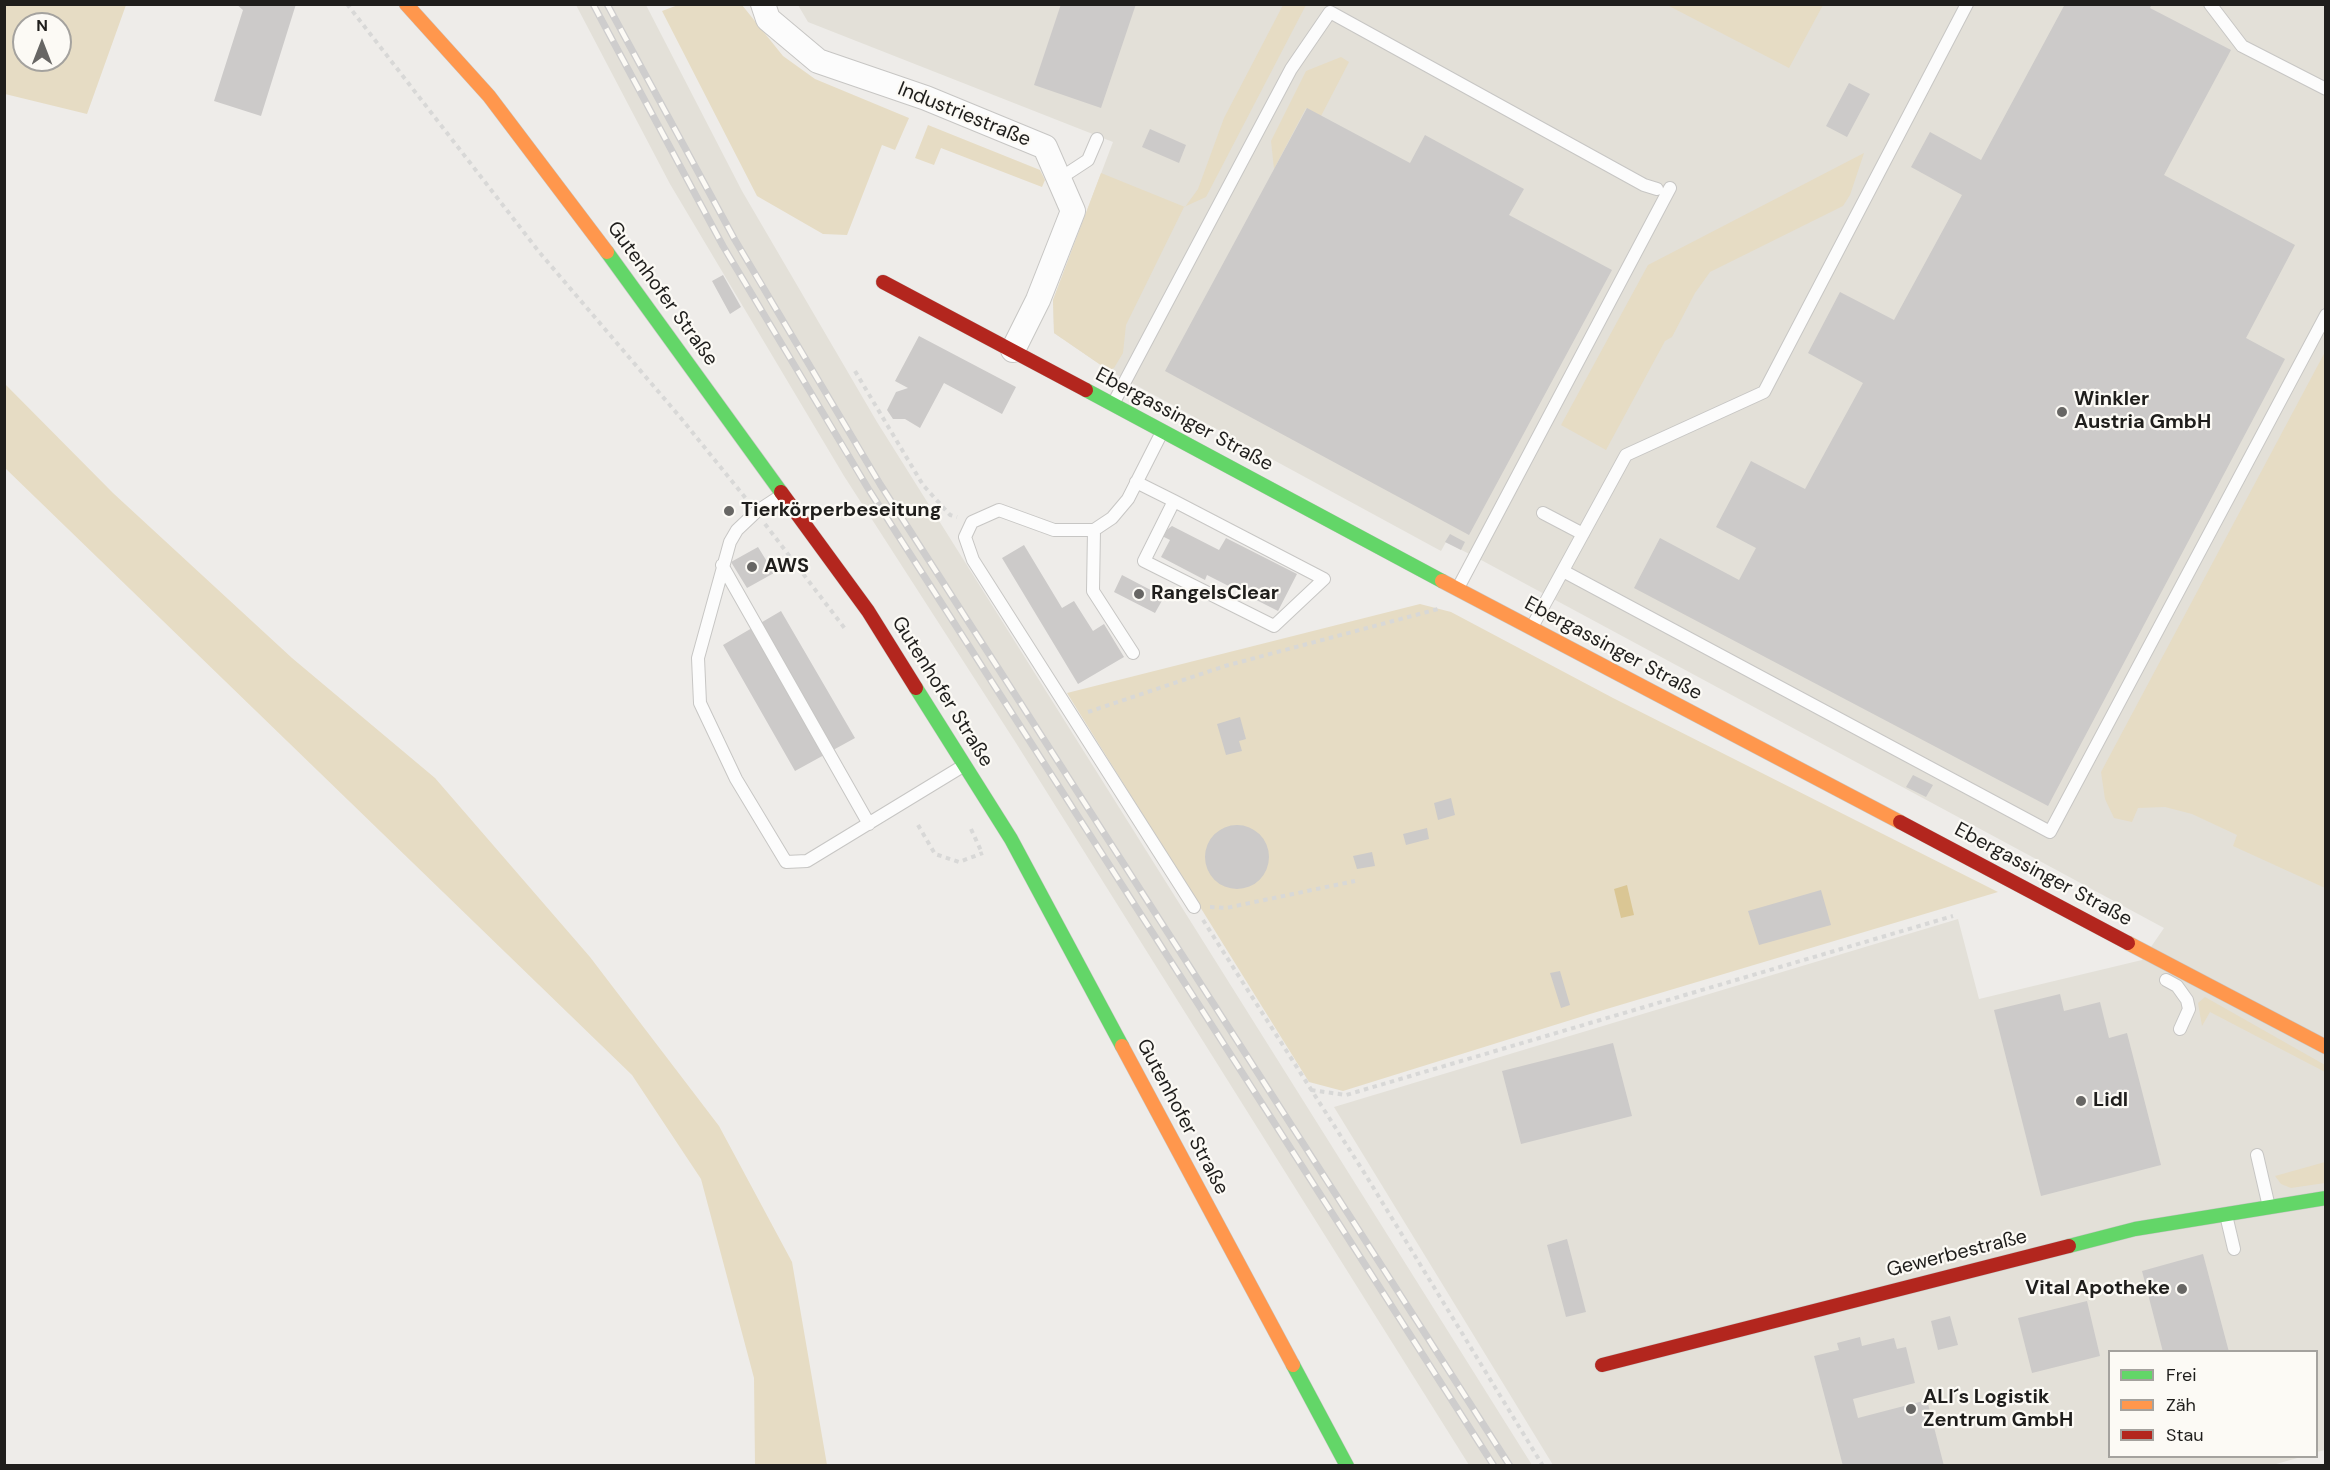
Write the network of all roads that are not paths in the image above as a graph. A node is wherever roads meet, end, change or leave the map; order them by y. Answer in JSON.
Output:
{"nodes":[{"id":1,"x":406,"y":4,"type":"edge"},
{"id":2,"x":763,"y":4,"type":"edge"},
{"id":3,"x":1967,"y":4,"type":"edge"},
{"id":4,"x":2210,"y":4,"type":"edge"},
{"id":5,"x":2325,"y":89,"type":"edge"},
{"id":6,"x":1098,"y":138,"type":"dead end"},
{"id":7,"x":1059,"y":179,"type":"junction"},
{"id":8,"x":883,"y":282,"type":"dead end"},
{"id":9,"x":2325,"y":315,"type":"edge"},
{"id":10,"x":1013,"y":350,"type":"junction"},
{"id":11,"x":1113,"y":404,"type":"junction"},
{"id":12,"x":1162,"y":431,"type":"junction"},
{"id":13,"x":1137,"y":482,"type":"junction"},
{"id":14,"x":783,"y":495,"type":"junction"},
{"id":15,"x":1174,"y":501,"type":"junction"},
{"id":16,"x":1543,"y":513,"type":"dead end"},
{"id":17,"x":1094,"y":530,"type":"junction"},
{"id":18,"x":1583,"y":534,"type":"junction"},
{"id":19,"x":722,"y":565,"type":"junction"},
{"id":20,"x":1563,"y":571,"type":"junction"},
{"id":21,"x":1458,"y":589,"type":"junction"},
{"id":22,"x":1532,"y":628,"type":"junction"},
{"id":23,"x":1133,"y":653,"type":"dead end"},
{"id":24,"x":965,"y":765,"type":"junction"},
{"id":25,"x":869,"y":824,"type":"junction"},
{"id":26,"x":1194,"y":907,"type":"road end"},
{"id":27,"x":2067,"y":910,"type":"junction"},
{"id":28,"x":2086,"y":936,"type":"dead end"},
{"id":29,"x":2157,"y":975,"type":"dead end"},
{"id":30,"x":2180,"y":1029,"type":"dead end"},
{"id":31,"x":2325,"y":1047,"type":"edge"},
{"id":32,"x":2257,"y":1155,"type":"dead end"},
{"id":33,"x":2325,"y":1198,"type":"edge"},
{"id":34,"x":2269,"y":1207,"type":"junction"},
{"id":35,"x":2226,"y":1214,"type":"junction"},
{"id":36,"x":2234,"y":1249,"type":"dead end"},
{"id":37,"x":1602,"y":1365,"type":"dead end"},
{"id":38,"x":1347,"y":1466,"type":"edge"}],
"edges":[{"from":1,"to":14,"type":"street","name":"Gutenhofer Straße"},
{"from":2,"to":7,"type":"street","name":"Industriestraße"},
{"from":3,"to":18,"type":"lane"},
{"from":4,"to":5,"type":"lane"},
{"from":6,"to":7,"type":"lane"},
{"from":7,"to":10,"type":"street","name":"Industriestraße"},
{"from":8,"to":10,"type":"street","name":"Ebergassinger Straße"},
{"from":9,"to":20,"type":"lane"},
{"from":10,"to":11,"type":"street","name":"Ebergassinger Straße"},
{"from":11,"to":12,"type":"street","name":"Ebergassinger Straße"},
{"from":11,"to":21,"type":"lane"},
{"from":12,"to":13,"type":"lane"},
{"from":12,"to":21,"type":"street","name":"Ebergassinger Straße"},
{"from":13,"to":15,"type":"lane"},
{"from":13,"to":17,"type":"lane"},
{"from":14,"to":19,"type":"lane"},
{"from":14,"to":24,"type":"street","name":"Gutenhofer Straße"},
{"from":15,"to":15,"type":"lane"},
{"from":16,"to":18,"type":"lane"},
{"from":17,"to":23,"type":"lane"},
{"from":17,"to":26,"type":"lane"},
{"from":18,"to":20,"type":"lane"},
{"from":19,"to":25,"type":"lane"},
{"from":19,"to":25,"type":"lane"},
{"from":20,"to":22,"type":"lane"},
{"from":21,"to":22,"type":"street","name":"Ebergassinger Straße"},
{"from":22,"to":27,"type":"street","name":"Ebergassinger Straße"},
{"from":24,"to":25,"type":"lane"},
{"from":24,"to":38,"type":"street","name":"Gutenhofer Straße"},
{"from":27,"to":28,"type":"lane"},
{"from":27,"to":31,"type":"street","name":"Ebergassinger Straße"},
{"from":29,"to":30,"type":"lane"},
{"from":32,"to":34,"type":"lane"},
{"from":33,"to":34,"type":"street","name":"Gewerbestraße"},
{"from":34,"to":35,"type":"street","name":"Gewerbestraße"},
{"from":35,"to":36,"type":"lane"},
{"from":35,"to":37,"type":"street","name":"Gewerbestraße"}]}
